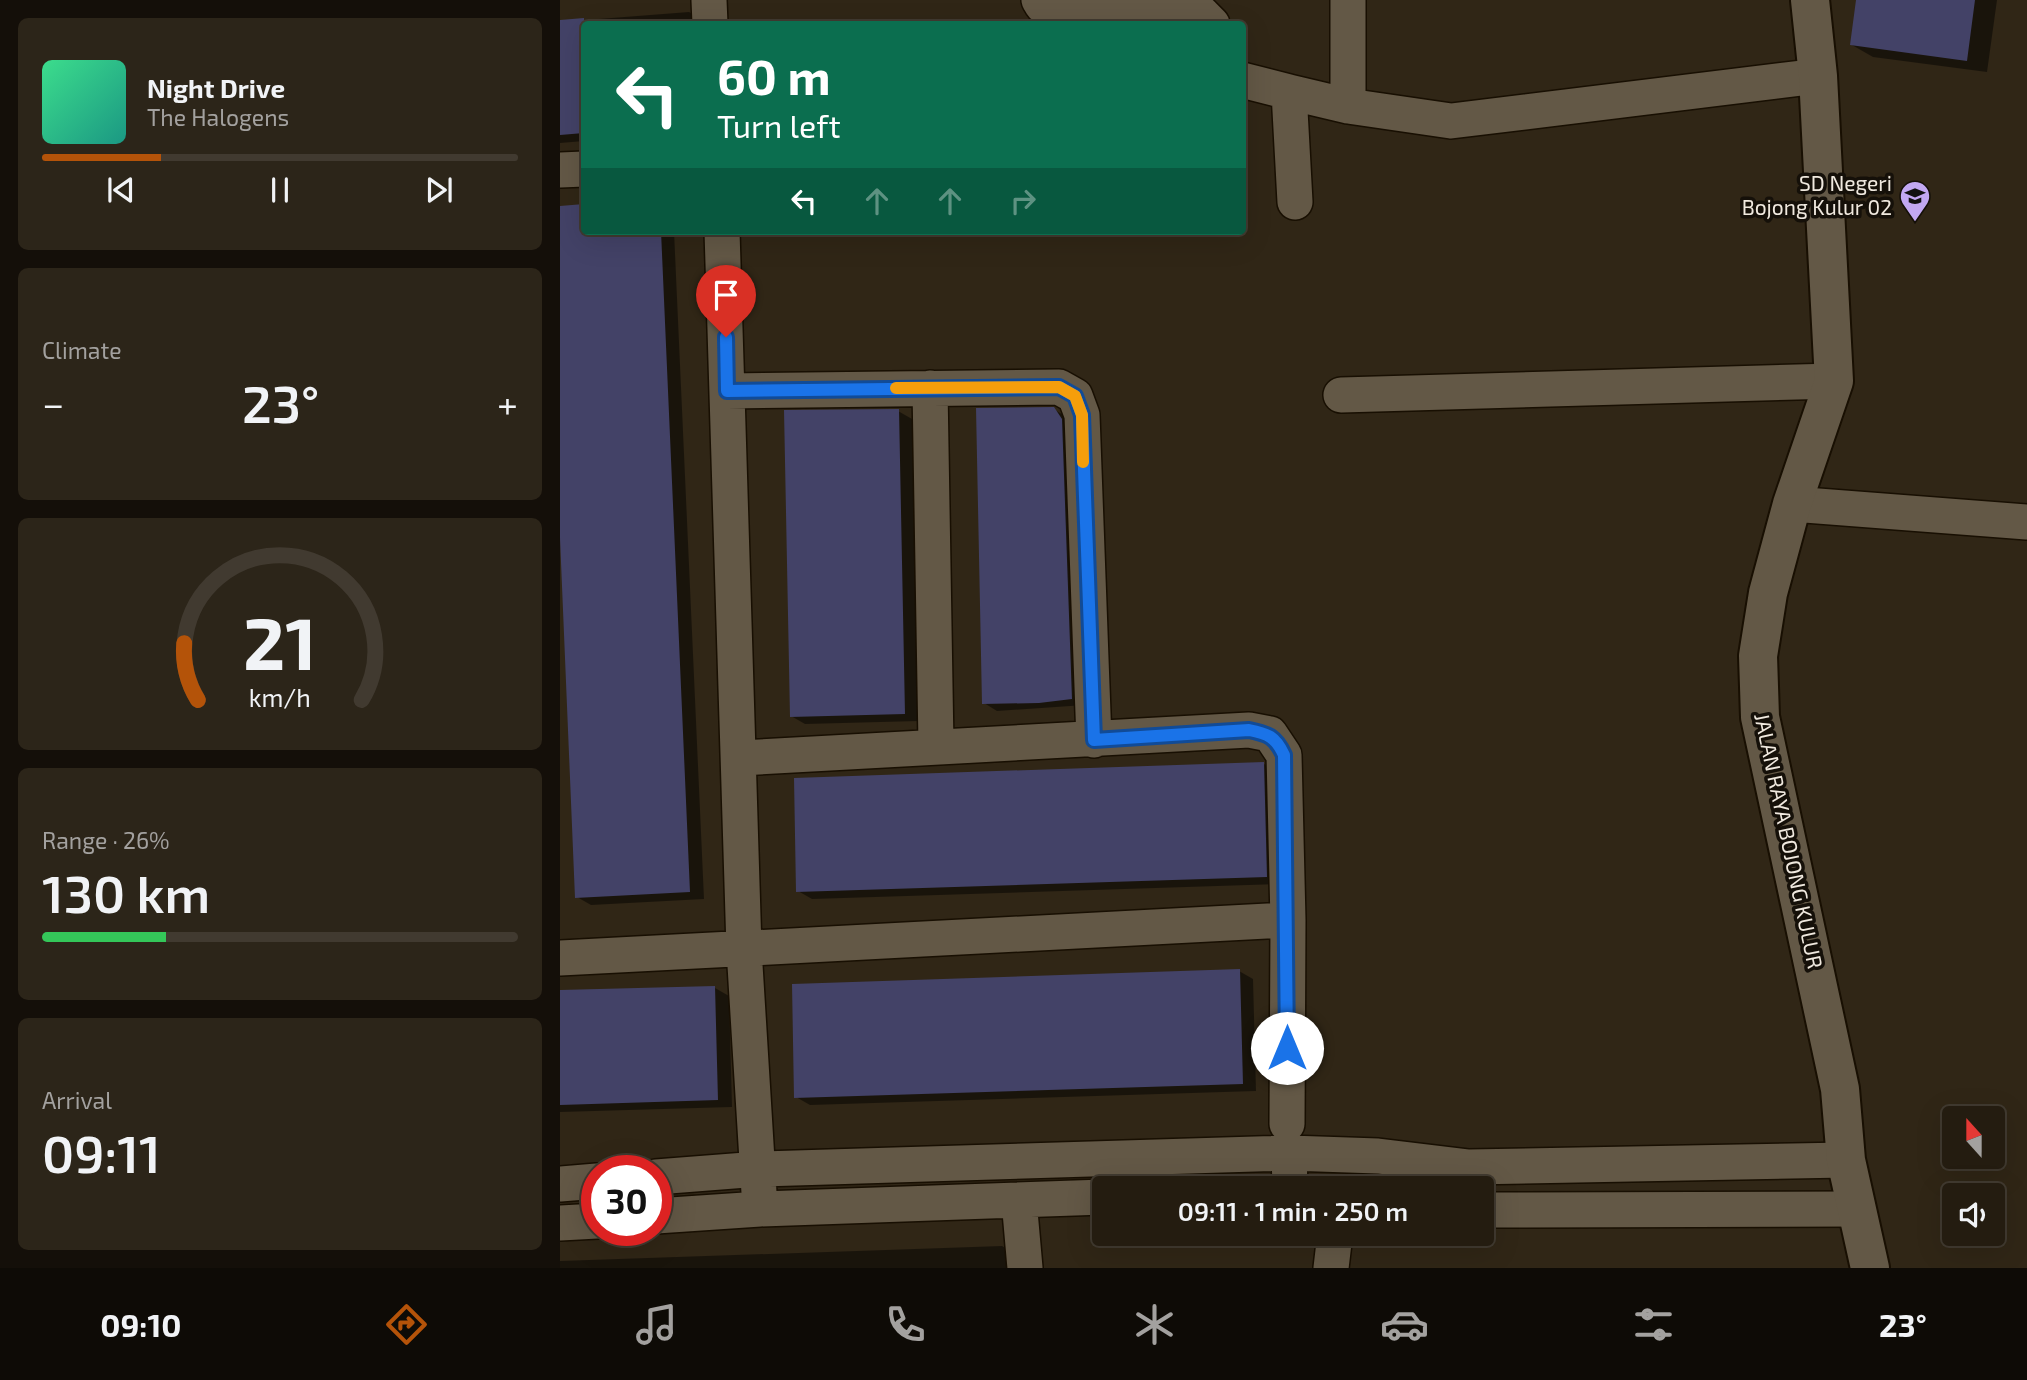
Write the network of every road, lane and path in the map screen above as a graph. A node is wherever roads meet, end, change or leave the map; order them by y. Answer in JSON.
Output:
{"nodes":[{"id":1,"x":709,"y":0,"type":"edge"},
{"id":2,"x":1039,"y":0,"type":"edge"},
{"id":3,"x":1348,"y":0,"type":"edge"},
{"id":4,"x":1810,"y":0,"type":"edge"},
{"id":5,"x":710,"y":21,"type":"edge"},
{"id":6,"x":1209,"y":21,"type":"edge"},
{"id":7,"x":1818,"y":76,"type":"junction"},
{"id":8,"x":1246,"y":81,"type":"edge"},
{"id":9,"x":1289,"y":92,"type":"junction"},
{"id":10,"x":1349,"y":106,"type":"junction"},
{"id":11,"x":581,"y":169,"type":"edge"},
{"id":12,"x":560,"y":170,"type":"edge"},
{"id":13,"x":1295,"y":202,"type":"dead end"},
{"id":14,"x":722,"y":235,"type":"edge"},
{"id":15,"x":1834,"y":382,"type":"junction"},
{"id":16,"x":930,"y":388,"type":"junction"},
{"id":17,"x":727,"y":391,"type":"junction"},
{"id":18,"x":1341,"y":395,"type":"dead end"},
{"id":19,"x":1792,"y":504,"type":"junction"},
{"id":20,"x":2027,"y":522,"type":"edge"},
{"id":21,"x":1094,"y":740,"type":"junction"},
{"id":22,"x":936,"y":745,"type":"junction"},
{"id":23,"x":740,"y":758,"type":"junction"},
{"id":24,"x":1288,"y":920,"type":"junction"},
{"id":25,"x":744,"y":949,"type":"junction"},
{"id":26,"x":560,"y":958,"type":"edge"},
{"id":27,"x":1288,"y":1139,"type":"junction"},
{"id":28,"x":1846,"y":1160,"type":"junction"},
{"id":29,"x":758,"y":1169,"type":"junction"},
{"id":30,"x":672,"y":1176,"type":"edge"},
{"id":31,"x":1290,"y":1176,"type":"edge"},
{"id":32,"x":581,"y":1182,"type":"edge"},
{"id":33,"x":560,"y":1184,"type":"edge"},
{"id":34,"x":1092,"y":1197,"type":"edge"},
{"id":35,"x":1019,"y":1200,"type":"junction"},
{"id":36,"x":760,"y":1209,"type":"junction"},
{"id":37,"x":1857,"y":1209,"type":"junction"},
{"id":38,"x":1494,"y":1210,"type":"edge"},
{"id":39,"x":672,"y":1215,"type":"edge"},
{"id":40,"x":581,"y":1222,"type":"edge"},
{"id":41,"x":560,"y":1223,"type":"edge"},
{"id":42,"x":1334,"y":1246,"type":"edge"},
{"id":43,"x":1025,"y":1268,"type":"edge"},
{"id":44,"x":1331,"y":1268,"type":"edge"},
{"id":45,"x":1870,"y":1268,"type":"edge"}],
"edges":[{"from":1,"to":5,"type":"street"},
{"from":2,"to":6,"type":"street"},
{"from":3,"to":10,"type":"street"},
{"from":4,"to":7,"type":"main road","name":"JALAN RAYA BOJONG KULUR"},
{"from":7,"to":10,"type":"street"},
{"from":7,"to":15,"type":"main road","name":"JALAN RAYA BOJONG KULUR"},
{"from":8,"to":9,"type":"street"},
{"from":9,"to":10,"type":"street"},
{"from":9,"to":13,"type":"street"},
{"from":11,"to":12,"type":"street"},
{"from":14,"to":17,"type":"street"},
{"from":15,"to":18,"type":"street"},
{"from":15,"to":19,"type":"main road","name":"JALAN RAYA BOJONG KULUR"},
{"from":16,"to":17,"type":"street"},
{"from":16,"to":21,"type":"street"},
{"from":16,"to":22,"type":"street"},
{"from":17,"to":23,"type":"street"},
{"from":19,"to":20,"type":"street"},
{"from":19,"to":28,"type":"main road","name":"JALAN RAYA BOJONG KULUR"},
{"from":21,"to":22,"type":"street"},
{"from":21,"to":24,"type":"street"},
{"from":22,"to":23,"type":"street"},
{"from":23,"to":25,"type":"street"},
{"from":24,"to":25,"type":"street"},
{"from":24,"to":27,"type":"street"},
{"from":25,"to":26,"type":"street"},
{"from":25,"to":29,"type":"street"},
{"from":27,"to":28,"type":"street"},
{"from":27,"to":29,"type":"street"},
{"from":27,"to":31,"type":"street"},
{"from":28,"to":37,"type":"main road","name":"JALAN RAYA BOJONG KULUR"},
{"from":29,"to":30,"type":"street"},
{"from":29,"to":36,"type":"street"},
{"from":32,"to":33,"type":"street"},
{"from":34,"to":35,"type":"street"},
{"from":35,"to":36,"type":"street"},
{"from":35,"to":43,"type":"street"},
{"from":36,"to":39,"type":"street"},
{"from":37,"to":38,"type":"street"},
{"from":37,"to":45,"type":"main road","name":"JALAN RAYA BOJONG KULUR"},
{"from":40,"to":41,"type":"street"},
{"from":42,"to":44,"type":"street"}]}
